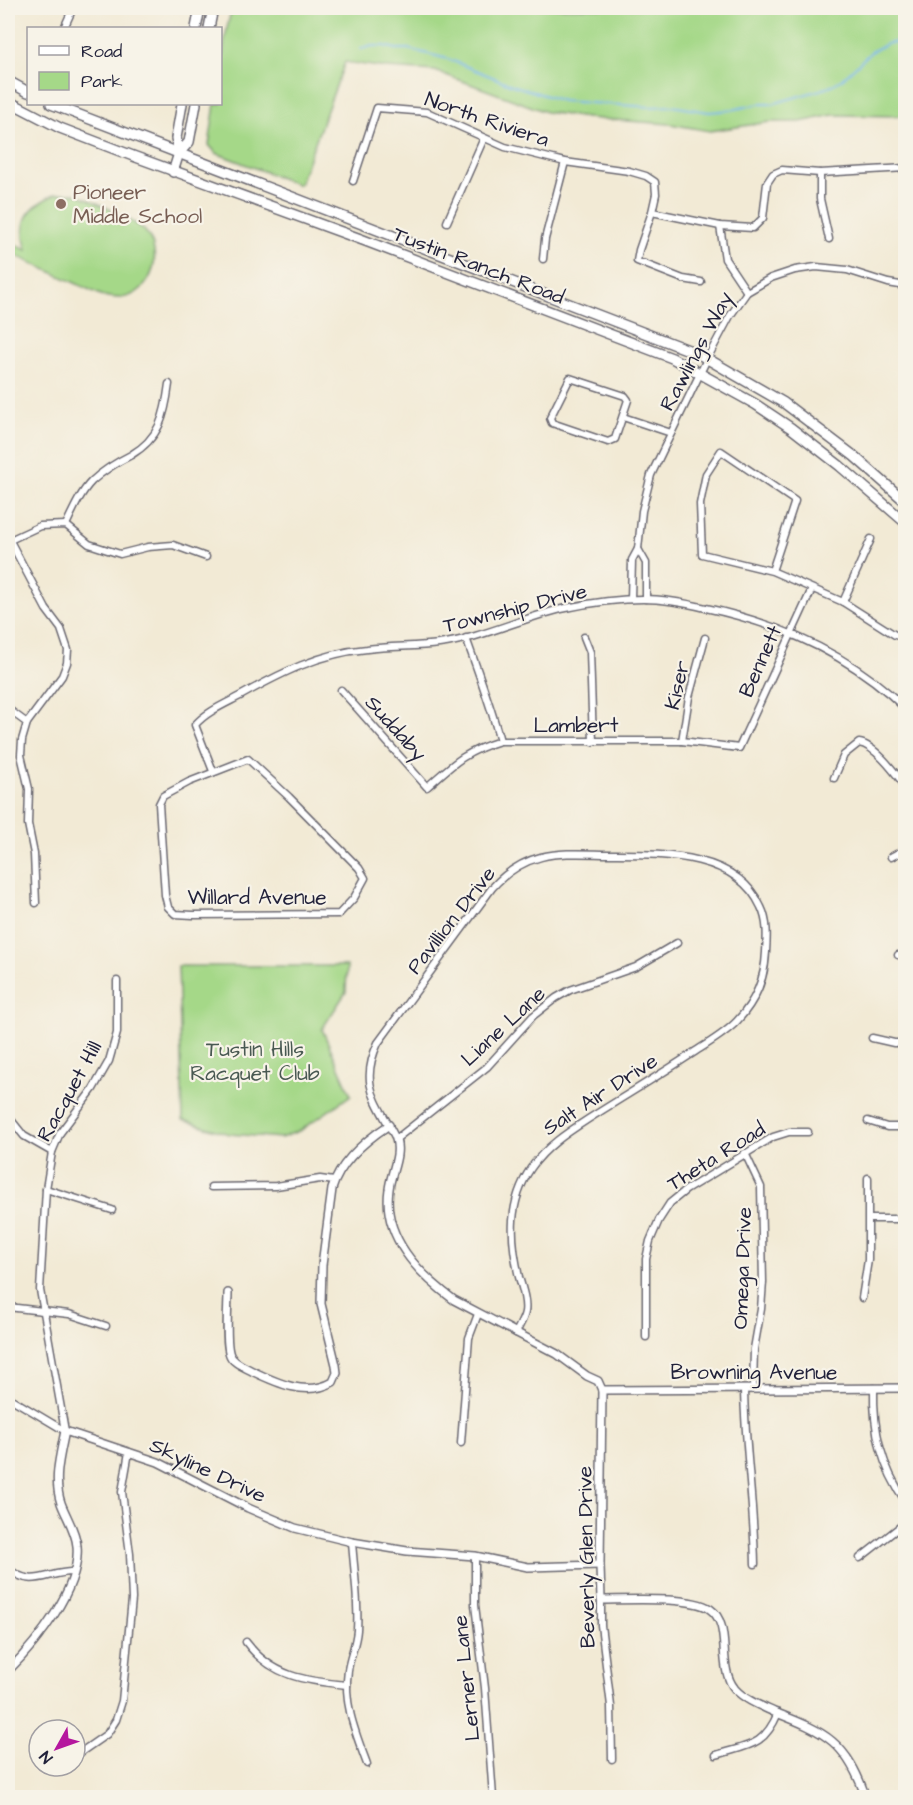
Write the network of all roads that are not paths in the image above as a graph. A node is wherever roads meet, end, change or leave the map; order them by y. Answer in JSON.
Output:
{"nodes":[{"id":1,"x":73,"y":8,"type":"edge"},
{"id":2,"x":200,"y":8,"type":"edge"},
{"id":3,"x":213,"y":8,"type":"edge"},
{"id":4,"x":64,"y":27,"type":"edge"},
{"id":5,"x":196,"y":27,"type":"edge"},
{"id":6,"x":209,"y":27,"type":"edge"},
{"id":7,"x":8,"y":81,"type":"edge"},
{"id":8,"x":27,"y":91,"type":"edge"},
{"id":9,"x":8,"y":101,"type":"edge"},
{"id":10,"x":54,"y":105,"type":"edge"},
{"id":11,"x":182,"y":105,"type":"edge"},
{"id":12,"x":196,"y":105,"type":"edge"},
{"id":13,"x":484,"y":138,"type":"junction"},
{"id":14,"x":178,"y":153,"type":"junction"},
{"id":15,"x":565,"y":162,"type":"junction"},
{"id":16,"x":905,"y":170,"type":"edge"},
{"id":17,"x":173,"y":172,"type":"junction"},
{"id":18,"x":820,"y":173,"type":"junction"},
{"id":19,"x":352,"y":181,"type":"dead end"},
{"id":20,"x":652,"y":212,"type":"junction"},
{"id":21,"x":447,"y":222,"type":"dead end"},
{"id":22,"x":720,"y":226,"type":"junction"},
{"id":23,"x":829,"y":239,"type":"dead end"},
{"id":24,"x":543,"y":259,"type":"dead end"},
{"id":25,"x":701,"y":282,"type":"dead end"},
{"id":26,"x":906,"y":286,"type":"edge"},
{"id":27,"x":747,"y":292,"type":"junction"},
{"id":28,"x":707,"y":359,"type":"junction"},
{"id":29,"x":700,"y":373,"type":"junction"},
{"id":30,"x":170,"y":384,"type":"dead end"},
{"id":31,"x":623,"y":417,"type":"junction"},
{"id":32,"x":670,"y":433,"type":"junction"},
{"id":33,"x":906,"y":502,"type":"edge"},
{"id":34,"x":906,"y":523,"type":"edge"},
{"id":35,"x":66,"y":525,"type":"junction"},
{"id":36,"x":9,"y":538,"type":"edge"},
{"id":37,"x":871,"y":539,"type":"dead end"},
{"id":38,"x":638,"y":549,"type":"junction"},
{"id":39,"x":206,"y":557,"type":"dead end"},
{"id":40,"x":772,"y":571,"type":"junction"},
{"id":41,"x":812,"y":589,"type":"junction"},
{"id":42,"x":631,"y":599,"type":"junction"},
{"id":43,"x":646,"y":599,"type":"junction"},
{"id":44,"x":843,"y":602,"type":"junction"},
{"id":45,"x":790,"y":632,"type":"junction"},
{"id":46,"x":584,"y":637,"type":"dead end"},
{"id":47,"x":466,"y":638,"type":"junction"},
{"id":48,"x":705,"y":638,"type":"dead end"},
{"id":49,"x":905,"y":638,"type":"edge"},
{"id":50,"x":341,"y":690,"type":"dead end"},
{"id":51,"x":8,"y":709,"type":"edge"},
{"id":52,"x":906,"y":709,"type":"edge"},
{"id":53,"x":27,"y":723,"type":"junction"},
{"id":54,"x":500,"y":741,"type":"junction"},
{"id":55,"x":592,"y":741,"type":"junction"},
{"id":56,"x":682,"y":741,"type":"junction"},
{"id":57,"x":739,"y":748,"type":"joint"},
{"id":58,"x":213,"y":771,"type":"junction"},
{"id":59,"x":834,"y":778,"type":"dead end"},
{"id":60,"x":427,"y":787,"type":"joint"},
{"id":61,"x":906,"y":788,"type":"edge"},
{"id":62,"x":906,"y":849,"type":"edge"},
{"id":63,"x":891,"y":857,"type":"dead end"},
{"id":64,"x":36,"y":903,"type":"dead end"},
{"id":65,"x":764,"y":912,"type":"joint"},
{"id":66,"x":677,"y":943,"type":"dead end"},
{"id":67,"x":117,"y":981,"type":"dead end"},
{"id":68,"x":872,"y":1038,"type":"dead end"},
{"id":69,"x":906,"y":1043,"type":"edge"},
{"id":70,"x":8,"y":1116,"type":"edge"},
{"id":71,"x":868,"y":1121,"type":"dead end"},
{"id":72,"x":389,"y":1125,"type":"junction"},
{"id":73,"x":14,"y":1126,"type":"junction"},
{"id":74,"x":906,"y":1127,"type":"edge"},
{"id":75,"x":8,"y":1131,"type":"edge"},
{"id":76,"x":808,"y":1132,"type":"dead end"},
{"id":77,"x":396,"y":1139,"type":"junction"},
{"id":78,"x":52,"y":1152,"type":"junction"},
{"id":79,"x":745,"y":1153,"type":"junction"},
{"id":80,"x":868,"y":1178,"type":"dead end"},
{"id":81,"x":334,"y":1181,"type":"junction"},
{"id":82,"x":212,"y":1187,"type":"dead end"},
{"id":83,"x":46,"y":1189,"type":"junction"},
{"id":84,"x":112,"y":1210,"type":"dead end"},
{"id":85,"x":906,"y":1219,"type":"edge"},
{"id":86,"x":869,"y":1220,"type":"junction"},
{"id":87,"x":228,"y":1293,"type":"dead end"},
{"id":88,"x":862,"y":1298,"type":"dead end"},
{"id":89,"x":8,"y":1306,"type":"edge"},
{"id":90,"x":43,"y":1312,"type":"junction"},
{"id":91,"x":478,"y":1314,"type":"junction"},
{"id":92,"x":106,"y":1326,"type":"dead end"},
{"id":93,"x":516,"y":1333,"type":"junction"},
{"id":94,"x":646,"y":1337,"type":"dead end"},
{"id":95,"x":874,"y":1388,"type":"junction"},
{"id":96,"x":906,"y":1388,"type":"edge"},
{"id":97,"x":744,"y":1389,"type":"junction"},
{"id":98,"x":753,"y":1389,"type":"junction"},
{"id":99,"x":603,"y":1390,"type":"junction"},
{"id":100,"x":8,"y":1397,"type":"edge"},
{"id":101,"x":65,"y":1431,"type":"junction"},
{"id":102,"x":461,"y":1443,"type":"dead end"},
{"id":103,"x":129,"y":1452,"type":"junction"},
{"id":104,"x":906,"y":1502,"type":"edge"},
{"id":105,"x":906,"y":1522,"type":"edge"},
{"id":106,"x":352,"y":1542,"type":"junction"},
{"id":107,"x":476,"y":1556,"type":"junction"},
{"id":108,"x":860,"y":1558,"type":"dead end"},
{"id":109,"x":755,"y":1564,"type":"dead end"},
{"id":110,"x":600,"y":1565,"type":"junction"},
{"id":111,"x":8,"y":1568,"type":"edge"},
{"id":112,"x":74,"y":1572,"type":"junction"},
{"id":113,"x":601,"y":1600,"type":"junction"},
{"id":114,"x":246,"y":1642,"type":"dead end"},
{"id":115,"x":8,"y":1671,"type":"edge"},
{"id":116,"x":347,"y":1685,"type":"junction"},
{"id":117,"x":778,"y":1713,"type":"junction"},
{"id":118,"x":87,"y":1748,"type":"edge"},
{"id":119,"x":716,"y":1755,"type":"dead end"},
{"id":120,"x":612,"y":1759,"type":"dead end"},
{"id":121,"x":367,"y":1764,"type":"dead end"},
{"id":122,"x":493,"y":1797,"type":"edge"},
{"id":123,"x":866,"y":1797,"type":"edge"}],
"edges":[{"from":1,"to":4,"type":"street"},
{"from":2,"to":5,"type":"main road"},
{"from":3,"to":6,"type":"main road"},
{"from":7,"to":8,"type":"main road"},
{"from":9,"to":17,"type":"main road","name":"Tustin Ranch Road"},
{"from":10,"to":14,"type":"main road","name":"Tustin Ranch Road"},
{"from":11,"to":14,"type":"main road"},
{"from":12,"to":14,"type":"main road"},
{"from":13,"to":15,"type":"street","name":"North Riviera"},
{"from":13,"to":19,"type":"street","name":"North Riviera"},
{"from":13,"to":21,"type":"street"},
{"from":14,"to":17,"type":"main road"},
{"from":14,"to":28,"type":"main road","name":"Tustin Ranch Road"},
{"from":15,"to":20,"type":"street","name":"North Riviera"},
{"from":15,"to":24,"type":"street"},
{"from":16,"to":18,"type":"street"},
{"from":17,"to":29,"type":"main road","name":"Tustin Ranch Road"},
{"from":18,"to":22,"type":"street"},
{"from":18,"to":23,"type":"street"},
{"from":20,"to":22,"type":"street"},
{"from":20,"to":25,"type":"street"},
{"from":22,"to":27,"type":"street"},
{"from":26,"to":27,"type":"street","name":"Rawlings Way"},
{"from":27,"to":28,"type":"street","name":"Rawlings Way"},
{"from":28,"to":29,"type":"street","name":"Rawlings Way"},
{"from":28,"to":33,"type":"main road","name":"Tustin Ranch Road"},
{"from":29,"to":32,"type":"street","name":"Rawlings Way"},
{"from":29,"to":34,"type":"main road","name":"Tustin Ranch Road"},
{"from":30,"to":35,"type":"street"},
{"from":31,"to":31,"type":"street"},
{"from":31,"to":32,"type":"street"},
{"from":32,"to":38,"type":"street","name":"Rawlings Way"},
{"from":35,"to":36,"type":"street"},
{"from":35,"to":39,"type":"street"},
{"from":36,"to":53,"type":"street"},
{"from":37,"to":44,"type":"street"},
{"from":38,"to":42,"type":"street","name":"Rawlings Way"},
{"from":38,"to":43,"type":"street","name":"Rawlings Way"},
{"from":40,"to":40,"type":"street"},
{"from":40,"to":41,"type":"street"},
{"from":41,"to":44,"type":"street"},
{"from":41,"to":45,"type":"street","name":"Bennett"},
{"from":42,"to":43,"type":"street","name":"Township Drive"},
{"from":42,"to":47,"type":"street","name":"Township Drive"},
{"from":43,"to":45,"type":"street","name":"Township Drive"},
{"from":44,"to":49,"type":"street"},
{"from":45,"to":52,"type":"street","name":"Township Drive"},
{"from":45,"to":57,"type":"street","name":"Bennett"},
{"from":46,"to":55,"type":"street"},
{"from":47,"to":54,"type":"street"},
{"from":47,"to":58,"type":"street","name":"Township Drive"},
{"from":48,"to":56,"type":"street","name":"Kiser"},
{"from":50,"to":60,"type":"street","name":"Suddaby"},
{"from":51,"to":53,"type":"street"},
{"from":53,"to":64,"type":"street"},
{"from":54,"to":55,"type":"street","name":"Lambert"},
{"from":54,"to":60,"type":"street","name":"Lambert"},
{"from":55,"to":56,"type":"street","name":"Lambert"},
{"from":56,"to":57,"type":"street","name":"Lambert"},
{"from":58,"to":58,"type":"street","name":"Willard Avenue"},
{"from":59,"to":61,"type":"street"},
{"from":62,"to":63,"type":"street"},
{"from":65,"to":72,"type":"street","name":"Pavillion Drive"},
{"from":65,"to":93,"type":"street","name":"Salt Air Drive"},
{"from":66,"to":77,"type":"street","name":"Liane Lane"},
{"from":67,"to":78,"type":"street","name":"Racquet Hill"},
{"from":68,"to":69,"type":"street"},
{"from":70,"to":73,"type":"street"},
{"from":71,"to":74,"type":"street"},
{"from":72,"to":77,"type":"street","name":"Pavillion Drive"},
{"from":72,"to":81,"type":"street"},
{"from":73,"to":75,"type":"street"},
{"from":73,"to":78,"type":"street"},
{"from":76,"to":79,"type":"street","name":"Theta Road"},
{"from":77,"to":91,"type":"street"},
{"from":78,"to":83,"type":"street","name":"Racquet Hill"},
{"from":79,"to":94,"type":"street","name":"Theta Road"},
{"from":79,"to":98,"type":"street","name":"Omega Drive"},
{"from":80,"to":86,"type":"street"},
{"from":81,"to":82,"type":"street"},
{"from":81,"to":87,"type":"street"},
{"from":83,"to":84,"type":"street"},
{"from":83,"to":90,"type":"street","name":"Racquet Hill"},
{"from":85,"to":86,"type":"street"},
{"from":86,"to":88,"type":"street"},
{"from":89,"to":90,"type":"street"},
{"from":90,"to":92,"type":"street"},
{"from":90,"to":101,"type":"street","name":"Racquet Hill"},
{"from":91,"to":93,"type":"street"},
{"from":91,"to":102,"type":"street"},
{"from":93,"to":99,"type":"street"},
{"from":95,"to":96,"type":"street","name":"Browning Avenue"},
{"from":95,"to":98,"type":"street","name":"Browning Avenue"},
{"from":95,"to":104,"type":"street"},
{"from":97,"to":98,"type":"street","name":"Browning Avenue"},
{"from":97,"to":99,"type":"street","name":"Browning Avenue"},
{"from":97,"to":109,"type":"street"},
{"from":99,"to":110,"type":"street","name":"Beverly Glen Drive"},
{"from":100,"to":101,"type":"street"},
{"from":101,"to":103,"type":"street","name":"Skyline Drive"},
{"from":101,"to":112,"type":"street"},
{"from":103,"to":106,"type":"street","name":"Skyline Drive"},
{"from":103,"to":118,"type":"street"},
{"from":105,"to":108,"type":"street"},
{"from":106,"to":107,"type":"street","name":"Skyline Drive"},
{"from":106,"to":116,"type":"street"},
{"from":107,"to":110,"type":"street","name":"Skyline Drive"},
{"from":107,"to":122,"type":"street","name":"Lerner Lane"},
{"from":110,"to":113,"type":"street","name":"Beverly Glen Drive"},
{"from":111,"to":112,"type":"street"},
{"from":112,"to":115,"type":"street"},
{"from":113,"to":117,"type":"street"},
{"from":113,"to":120,"type":"street","name":"Beverly Glen Drive"},
{"from":114,"to":116,"type":"street"},
{"from":116,"to":121,"type":"street"},
{"from":117,"to":119,"type":"street"},
{"from":117,"to":123,"type":"street"}]}
